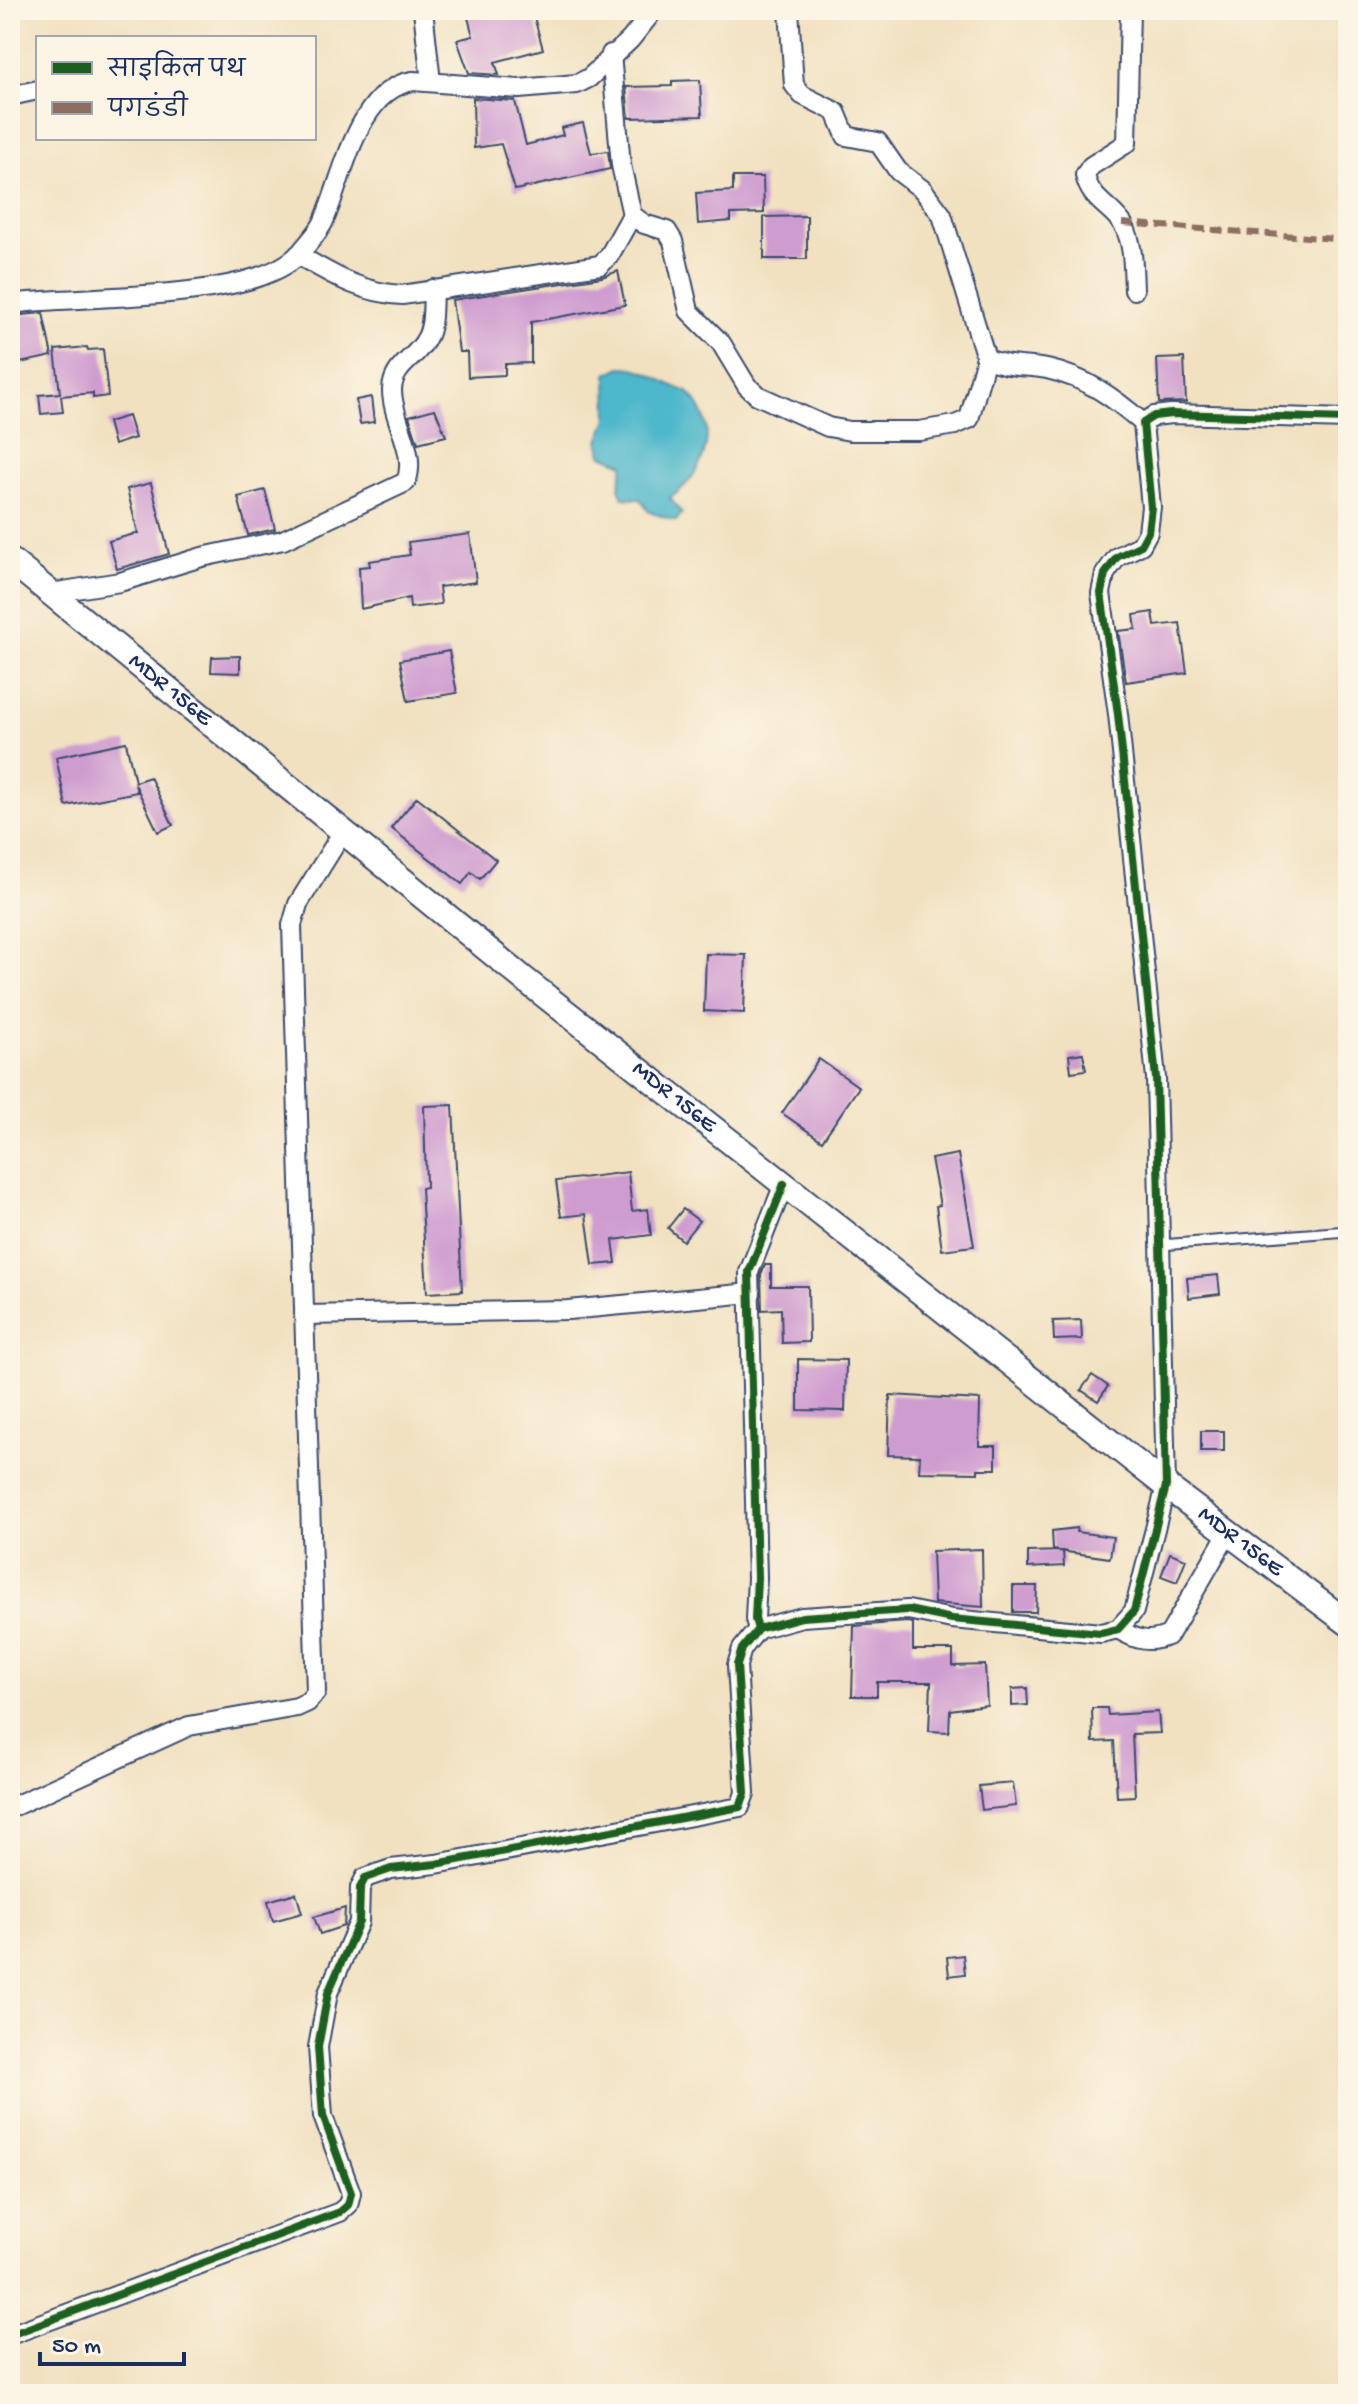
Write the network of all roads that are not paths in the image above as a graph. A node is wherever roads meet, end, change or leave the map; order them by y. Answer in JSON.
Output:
{"nodes":[{"id":1,"x":423,"y":10,"type":"edge"},
{"id":2,"x":654,"y":10,"type":"edge"},
{"id":3,"x":789,"y":10,"type":"edge"},
{"id":4,"x":1130,"y":10,"type":"edge"},
{"id":5,"x":611,"y":54,"type":"junction"},
{"id":6,"x":431,"y":82,"type":"junction"},
{"id":7,"x":36,"y":90,"type":"edge"},
{"id":8,"x":10,"y":96,"type":"edge"},
{"id":9,"x":632,"y":215,"type":"junction"},
{"id":10,"x":298,"y":255,"type":"junction"},
{"id":11,"x":433,"y":289,"type":"junction"},
{"id":12,"x":1134,"y":290,"type":"dead end"},
{"id":13,"x":10,"y":304,"type":"edge"},
{"id":14,"x":986,"y":358,"type":"junction"},
{"id":15,"x":1348,"y":419,"type":"edge"},
{"id":16,"x":1143,"y":423,"type":"junction"},
{"id":17,"x":10,"y":560,"type":"edge"},
{"id":18,"x":51,"y":593,"type":"junction"},
{"id":19,"x":344,"y":830,"type":"junction"},
{"id":20,"x":784,"y":1184,"type":"junction"},
{"id":21,"x":1348,"y":1231,"type":"edge"},
{"id":22,"x":1160,"y":1245,"type":"junction"},
{"id":23,"x":751,"y":1293,"type":"junction"},
{"id":24,"x":304,"y":1315,"type":"junction"},
{"id":25,"x":1166,"y":1486,"type":"junction"},
{"id":26,"x":1228,"y":1533,"type":"junction"},
{"id":27,"x":1348,"y":1623,"type":"edge"},
{"id":28,"x":758,"y":1629,"type":"junction"},
{"id":29,"x":1118,"y":1629,"type":"junction"},
{"id":30,"x":10,"y":1808,"type":"edge"},
{"id":31,"x":10,"y":2335,"type":"edge"}],
"edges":[{"from":1,"to":6,"type":"street"},
{"from":2,"to":5,"type":"street"},
{"from":3,"to":14,"type":"street"},
{"from":4,"to":12,"type":"street"},
{"from":5,"to":6,"type":"street"},
{"from":5,"to":9,"type":"street"},
{"from":6,"to":10,"type":"street"},
{"from":7,"to":8,"type":"street"},
{"from":9,"to":11,"type":"street"},
{"from":9,"to":14,"type":"street"},
{"from":10,"to":11,"type":"street"},
{"from":10,"to":13,"type":"street"},
{"from":11,"to":18,"type":"street"},
{"from":14,"to":16,"type":"street"},
{"from":15,"to":16,"type":"street"},
{"from":16,"to":22,"type":"street"},
{"from":17,"to":18,"type":"main road","name":"MDR 156E"},
{"from":18,"to":19,"type":"main road","name":"MDR 156E"},
{"from":19,"to":20,"type":"main road","name":"MDR 156E"},
{"from":19,"to":24,"type":"street"},
{"from":20,"to":23,"type":"street"},
{"from":20,"to":25,"type":"main road","name":"MDR 156E"},
{"from":21,"to":22,"type":"lane"},
{"from":22,"to":25,"type":"street"},
{"from":23,"to":24,"type":"street"},
{"from":23,"to":28,"type":"street"},
{"from":24,"to":30,"type":"street"},
{"from":25,"to":26,"type":"main road","name":"MDR 156E"},
{"from":25,"to":29,"type":"street"},
{"from":26,"to":27,"type":"main road","name":"MDR 156E"},
{"from":26,"to":29,"type":"street"},
{"from":28,"to":29,"type":"street"},
{"from":28,"to":31,"type":"street"}]}
